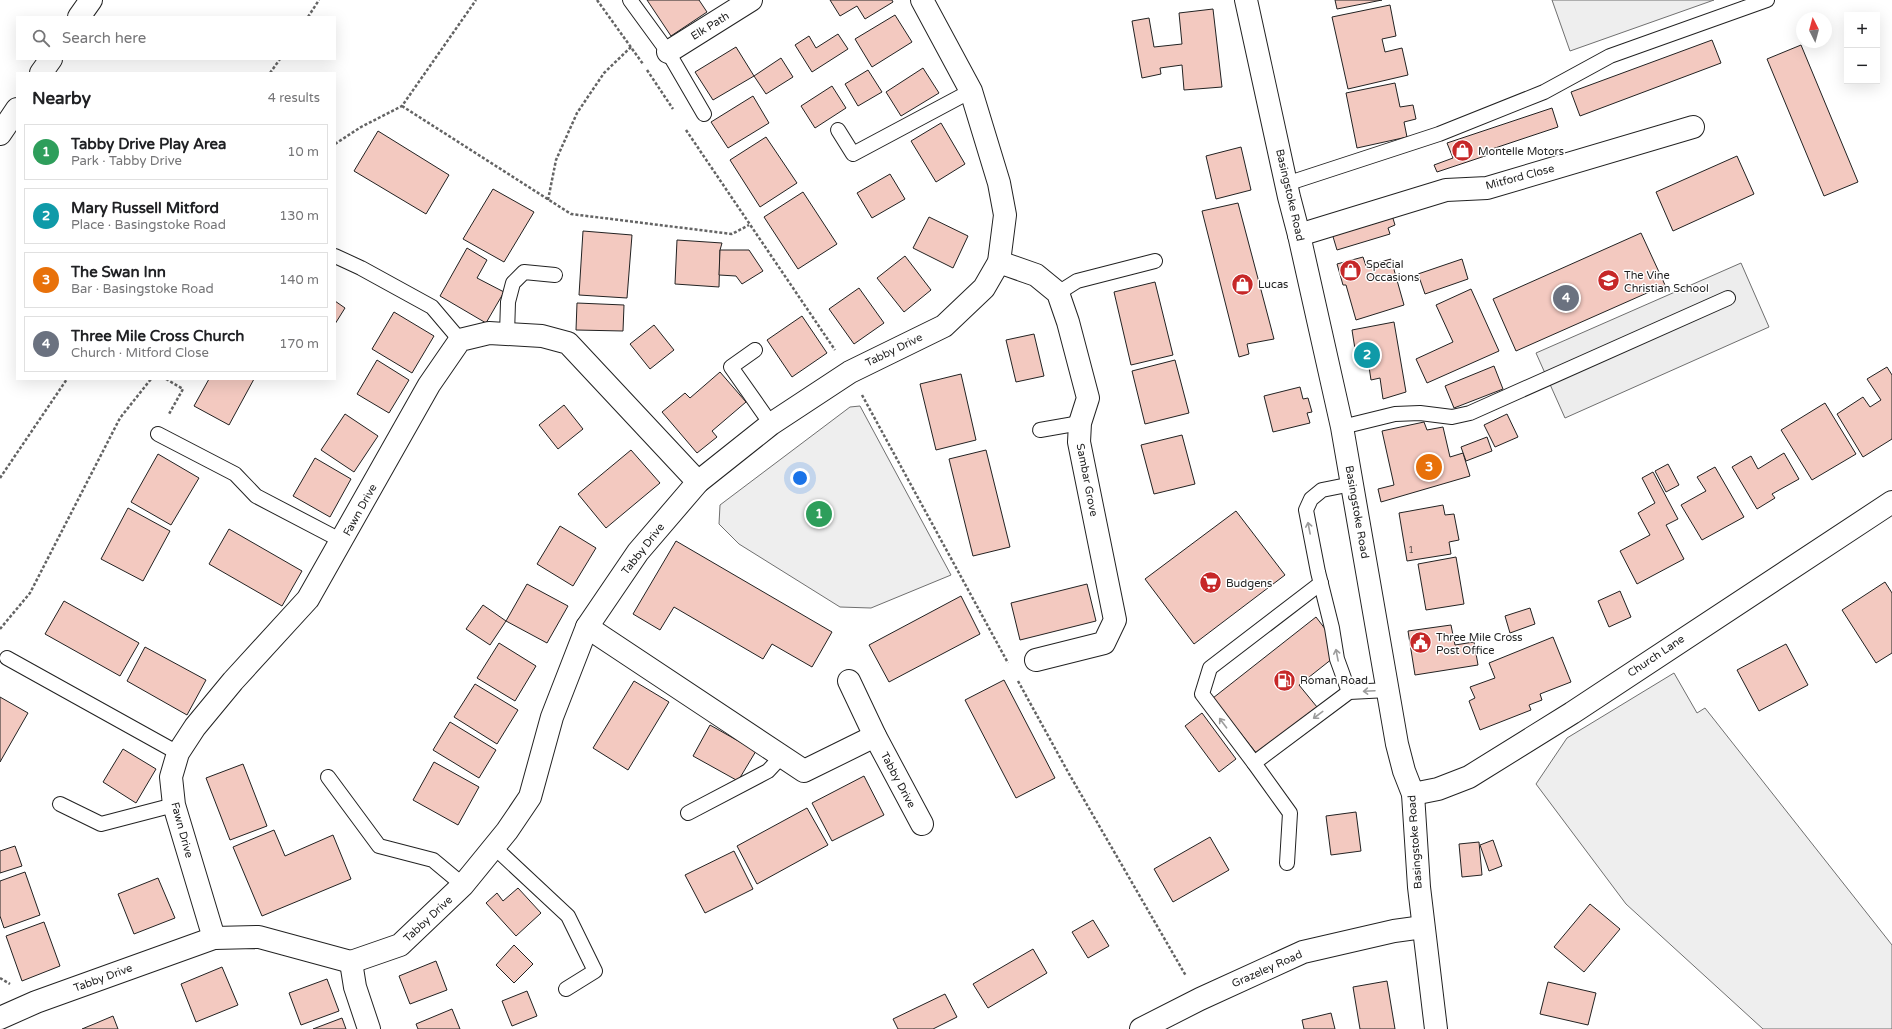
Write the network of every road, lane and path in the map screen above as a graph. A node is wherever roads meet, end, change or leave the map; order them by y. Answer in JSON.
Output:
{"nodes":[{"id":1,"x":91,"y":0,"type":"edge"},
{"id":2,"x":319,"y":0,"type":"edge"},
{"id":3,"x":476,"y":0,"type":"edge"},
{"id":4,"x":596,"y":0,"type":"edge"},
{"id":5,"x":630,"y":0,"type":"edge"},
{"id":6,"x":751,"y":0,"type":"edge"},
{"id":7,"x":922,"y":0,"type":"edge"},
{"id":8,"x":1246,"y":0,"type":"edge"},
{"id":9,"x":1767,"y":0,"type":"edge"},
{"id":10,"x":80,"y":16,"type":"edge"},
{"id":11,"x":309,"y":16,"type":"edge"},
{"id":12,"x":631,"y":46,"type":"junction"},
{"id":13,"x":668,"y":52,"type":"junction"},
{"id":14,"x":50,"y":60,"type":"edge"},
{"id":15,"x":279,"y":60,"type":"edge"},
{"id":16,"x":42,"y":72,"type":"edge"},
{"id":17,"x":271,"y":72,"type":"edge"},
{"id":18,"x":971,"y":91,"type":"junction"},
{"id":19,"x":402,"y":106,"type":"junction"},
{"id":20,"x":16,"y":110,"type":"edge"},
{"id":21,"x":674,"y":112,"type":"dead end"},
{"id":22,"x":704,"y":114,"type":"dead end"},
{"id":23,"x":683,"y":126,"type":"dead end"},
{"id":24,"x":1693,"y":127,"type":"dead end"},
{"id":25,"x":838,"y":130,"type":"dead end"},
{"id":26,"x":0,"y":134,"type":"edge"},
{"id":27,"x":336,"y":143,"type":"edge"},
{"id":28,"x":1286,"y":184,"type":"junction"},
{"id":29,"x":548,"y":200,"type":"junction"},
{"id":30,"x":749,"y":225,"type":"junction"},
{"id":31,"x":1299,"y":235,"type":"junction"},
{"id":32,"x":336,"y":256,"type":"edge"},
{"id":33,"x":1155,"y":261,"type":"dead end"},
{"id":34,"x":999,"y":262,"type":"junction"},
{"id":35,"x":555,"y":275,"type":"dead end"},
{"id":36,"x":1058,"y":293,"type":"junction"},
{"id":37,"x":1728,"y":298,"type":"dead end"},
{"id":38,"x":507,"y":334,"type":"junction"},
{"id":39,"x":460,"y":340,"type":"junction"},
{"id":40,"x":755,"y":350,"type":"dead end"},
{"id":41,"x":850,"y":372,"type":"junction"},
{"id":42,"x":66,"y":380,"type":"edge"},
{"id":43,"x":150,"y":380,"type":"edge"},
{"id":44,"x":168,"y":380,"type":"edge"},
{"id":45,"x":771,"y":424,"type":"junction"},
{"id":46,"x":1080,"y":424,"type":"junction"},
{"id":47,"x":1342,"y":427,"type":"junction"},
{"id":48,"x":1040,"y":430,"type":"dead end"},
{"id":49,"x":158,"y":434,"type":"joint"},
{"id":50,"x":0,"y":478,"type":"edge"},
{"id":51,"x":698,"y":482,"type":"junction"},
{"id":52,"x":1352,"y":484,"type":"junction"},
{"id":53,"x":1892,"y":502,"type":"edge"},
{"id":54,"x":342,"y":541,"type":"junction"},
{"id":55,"x":1320,"y":583,"type":"junction"},
{"id":56,"x":587,"y":627,"type":"junction"},
{"id":57,"x":0,"y":629,"type":"edge"},
{"id":58,"x":7,"y":658,"type":"dead end"},
{"id":59,"x":1036,"y":660,"type":"dead end"},
{"id":60,"x":1010,"y":667,"type":"dead end"},
{"id":61,"x":1014,"y":674,"type":"dead end"},
{"id":62,"x":849,"y":681,"type":"dead end"},
{"id":63,"x":1388,"y":690,"type":"junction"},
{"id":64,"x":1349,"y":692,"type":"junction"},
{"id":65,"x":875,"y":736,"type":"junction"},
{"id":66,"x":178,"y":753,"type":"junction"},
{"id":67,"x":782,"y":756,"type":"junction"},
{"id":68,"x":1254,"y":763,"type":"junction"},
{"id":69,"x":328,"y":777,"type":"dead end"},
{"id":70,"x":1413,"y":794,"type":"junction"},
{"id":71,"x":60,"y":804,"type":"dead end"},
{"id":72,"x":174,"y":805,"type":"junction"},
{"id":73,"x":688,"y":813,"type":"dead end"},
{"id":74,"x":922,"y":824,"type":"dead end"},
{"id":75,"x":494,"y":847,"type":"junction"},
{"id":76,"x":1287,"y":863,"type":"dead end"},
{"id":77,"x":463,"y":885,"type":"junction"},
{"id":78,"x":1423,"y":927,"type":"junction"},
{"id":79,"x":214,"y":938,"type":"junction"},
{"id":80,"x":351,"y":962,"type":"junction"},
{"id":81,"x":566,"y":989,"type":"dead end"},
{"id":82,"x":1200,"y":999,"type":"junction"},
{"id":83,"x":0,"y":1018,"type":"edge"},
{"id":84,"x":369,"y":1029,"type":"edge"},
{"id":85,"x":1142,"y":1029,"type":"edge"},
{"id":86,"x":1436,"y":1029,"type":"edge"}],
"edges":[{"from":1,"to":10,"type":"main road"},
{"from":2,"to":11,"type":"path"},
{"from":3,"to":19,"type":"path"},
{"from":4,"to":12,"type":"path"},
{"from":5,"to":13,"type":"lane"},
{"from":6,"to":13,"type":"main road","name":"Elk Path"},
{"from":7,"to":18,"type":"main road","name":"Tabby Drive"},
{"from":8,"to":28,"type":"main road","name":"Basingstoke Road"},
{"from":9,"to":28,"type":"lane"},
{"from":12,"to":21,"type":"path"},
{"from":12,"to":29,"type":"path"},
{"from":13,"to":22,"type":"lane"},
{"from":14,"to":16,"type":"main road"},
{"from":15,"to":17,"type":"path"},
{"from":18,"to":25,"type":"lane"},
{"from":18,"to":34,"type":"main road","name":"Tabby Drive"},
{"from":19,"to":27,"type":"path"},
{"from":19,"to":29,"type":"path"},
{"from":20,"to":26,"type":"main road"},
{"from":23,"to":30,"type":"path"},
{"from":24,"to":31,"type":"main road","name":"Mitford Close"},
{"from":28,"to":31,"type":"main road","name":"Basingstoke Road"},
{"from":29,"to":30,"type":"path"},
{"from":30,"to":41,"type":"path"},
{"from":31,"to":47,"type":"main road","name":"Basingstoke Road"},
{"from":32,"to":39,"type":"lane"},
{"from":33,"to":36,"type":"lane"},
{"from":34,"to":36,"type":"main road"},
{"from":34,"to":41,"type":"main road","name":"Tabby Drive"},
{"from":35,"to":38,"type":"lane"},
{"from":36,"to":46,"type":"main road","name":"Sambar Grove"},
{"from":37,"to":47,"type":"lane"},
{"from":38,"to":39,"type":"main road"},
{"from":38,"to":51,"type":"main road"},
{"from":39,"to":54,"type":"main road","name":"Fawn Drive"},
{"from":40,"to":45,"type":"lane"},
{"from":41,"to":45,"type":"main road","name":"Tabby Drive"},
{"from":41,"to":60,"type":"path"},
{"from":42,"to":50,"type":"path"},
{"from":43,"to":57,"type":"path"},
{"from":44,"to":49,"type":"path"},
{"from":45,"to":51,"type":"main road","name":"Tabby Drive"},
{"from":46,"to":48,"type":"lane"},
{"from":46,"to":59,"type":"main road","name":"Sambar Grove"},
{"from":47,"to":52,"type":"main road","name":"Basingstoke Road"},
{"from":49,"to":54,"type":"lane"},
{"from":51,"to":56,"type":"main road","name":"Tabby Drive"},
{"from":55,"to":52,"type":"lane","one_way":true},
{"from":52,"to":63,"type":"main road","name":"Basingstoke Road"},
{"from":53,"to":70,"type":"main road","name":"Church Lane"},
{"from":54,"to":66,"type":"main road","name":"Fawn Drive"},
{"from":64,"to":55,"type":"lane","one_way":true},
{"from":68,"to":55,"type":"lane","one_way":true},
{"from":56,"to":67,"type":"main road"},
{"from":56,"to":75,"type":"main road","name":"Tabby Drive"},
{"from":58,"to":66,"type":"lane"},
{"from":61,"to":82,"type":"path"},
{"from":62,"to":65,"type":"main road","name":"Tabby Drive"},
{"from":63,"to":64,"type":"lane","one_way":true},
{"from":63,"to":70,"type":"main road","name":"Basingstoke Road"},
{"from":64,"to":68,"type":"lane","one_way":true},
{"from":65,"to":67,"type":"main road"},
{"from":65,"to":74,"type":"main road","name":"Tabby Drive"},
{"from":66,"to":72,"type":"main road","name":"Fawn Drive"},
{"from":67,"to":73,"type":"lane"},
{"from":68,"to":76,"type":"lane"},
{"from":69,"to":77,"type":"lane"},
{"from":70,"to":78,"type":"main road","name":"Basingstoke Road"},
{"from":71,"to":72,"type":"lane"},
{"from":72,"to":79,"type":"main road","name":"Fawn Drive"},
{"from":75,"to":77,"type":"main road","name":"Tabby Drive"},
{"from":75,"to":81,"type":"lane"},
{"from":77,"to":80,"type":"main road","name":"Tabby Drive"},
{"from":78,"to":82,"type":"main road","name":"Grazeley Road"},
{"from":78,"to":86,"type":"main road","name":"Basingstoke Road"},
{"from":79,"to":80,"type":"main road","name":"Tabby Drive"},
{"from":79,"to":83,"type":"main road","name":"Tabby Drive"},
{"from":80,"to":84,"type":"main road"},
{"from":82,"to":85,"type":"main road","name":"Grazeley Road"}]}
